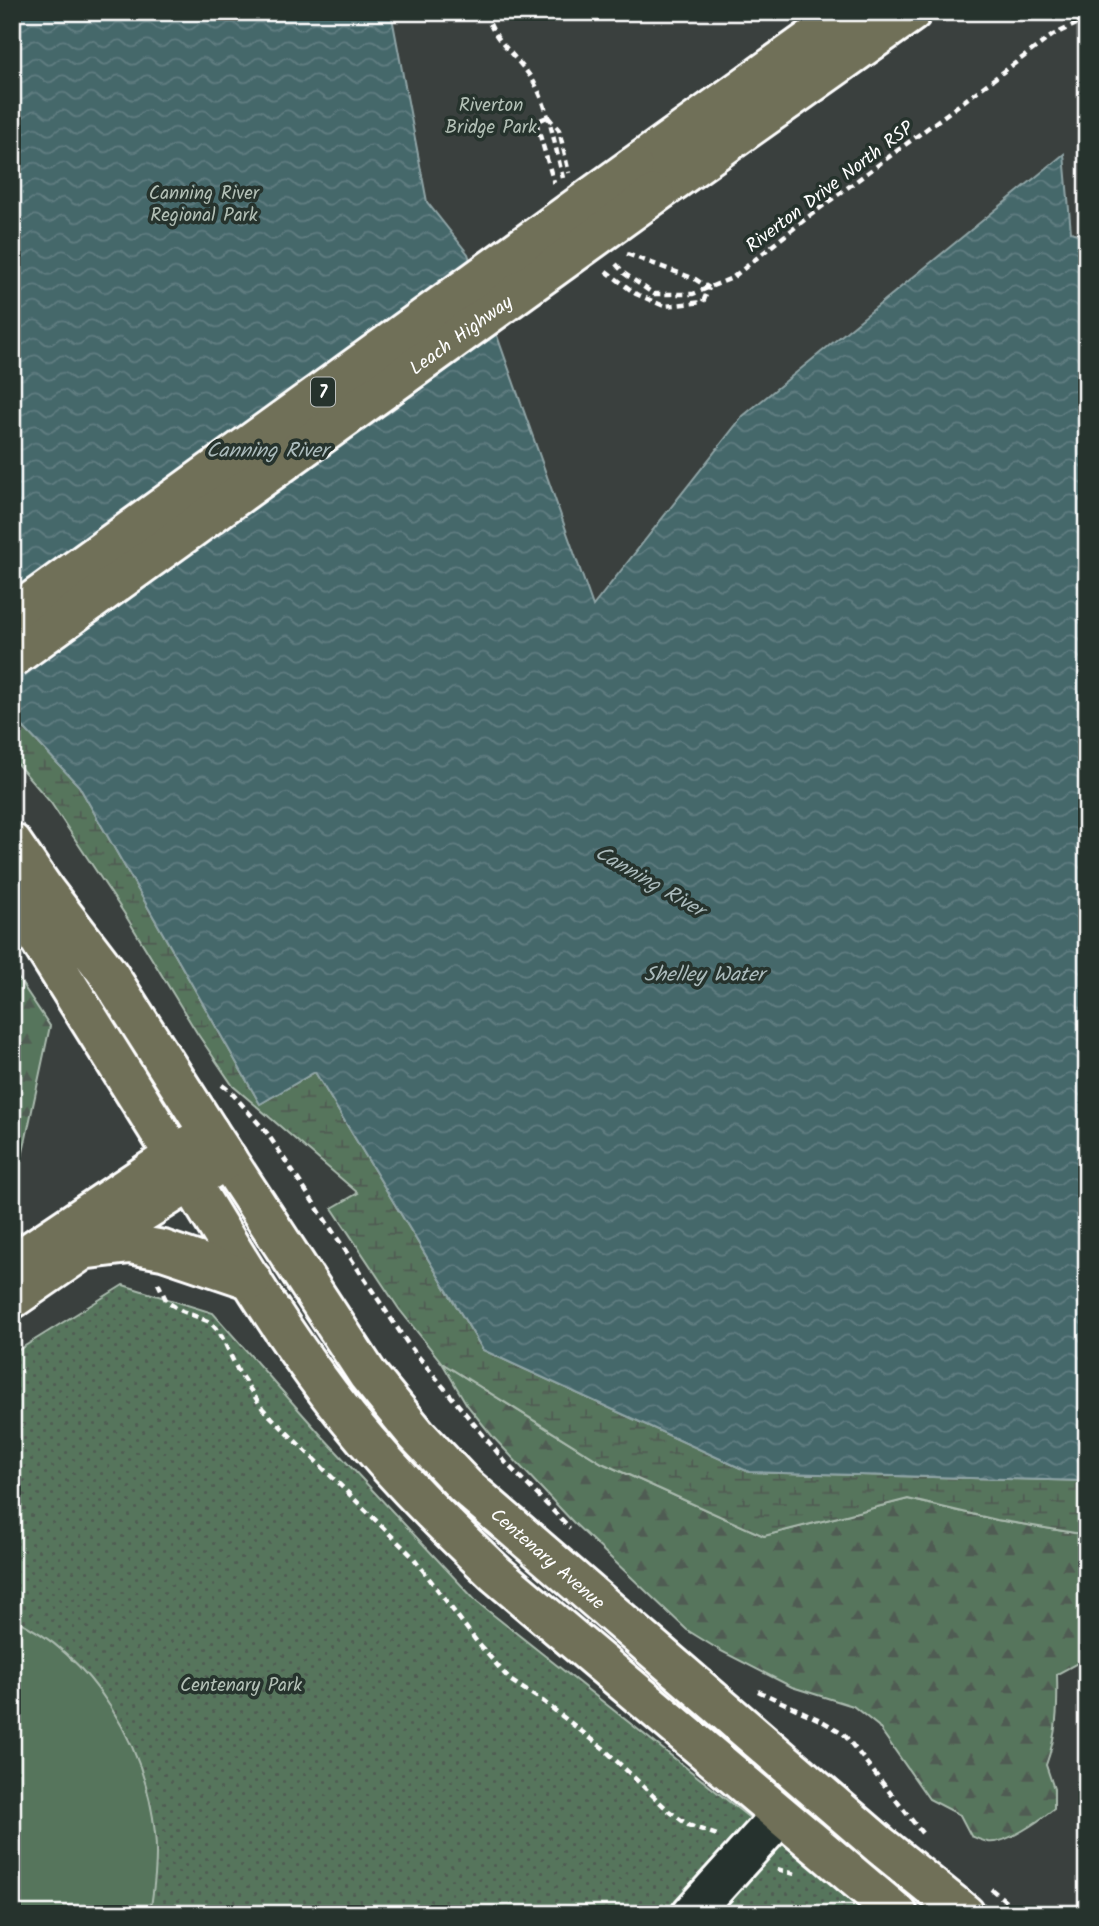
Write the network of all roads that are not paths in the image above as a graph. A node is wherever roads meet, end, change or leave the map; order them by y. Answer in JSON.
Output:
{"nodes":[{"id":1,"x":849,"y":12,"type":"edge"},
{"id":2,"x":912,"y":12,"type":"edge"},
{"id":3,"x":644,"y":181,"type":"junction"},
{"id":4,"x":12,"y":616,"type":"edge"},
{"id":5,"x":12,"y":659,"type":"edge"},
{"id":6,"x":12,"y":843,"type":"edge"},
{"id":7,"x":12,"y":896,"type":"edge"},
{"id":8,"x":218,"y":1145,"type":"junction"},
{"id":9,"x":182,"y":1169,"type":"junction"},
{"id":10,"x":83,"y":1250,"type":"junction"},
{"id":11,"x":12,"y":1264,"type":"edge"},
{"id":12,"x":251,"y":1280,"type":"junction"},
{"id":13,"x":12,"y":1299,"type":"edge"},
{"id":14,"x":780,"y":1816,"type":"junction"},
{"id":15,"x":975,"y":1900,"type":"edge"},
{"id":16,"x":691,"y":1914,"type":"edge"},
{"id":17,"x":898,"y":1914,"type":"edge"}],
"edges":[{"from":1,"to":3,"type":"main road","name":"Leach Highway","number":"7"},
{"from":2,"to":3,"type":"main road","name":"Leach Highway","number":"7"},
{"from":3,"to":4,"type":"main road","name":"Leach Highway","number":"7","bridge":true},
{"from":3,"to":5,"type":"main road","name":"Leach Highway","number":"7","bridge":true},
{"from":6,"to":8,"type":"main road","name":"Centenary Avenue"},
{"from":7,"to":9,"type":"main road"},
{"from":8,"to":9,"type":"main road"},
{"from":8,"to":15,"type":"main road","name":"Centenary Avenue"},
{"from":9,"to":10,"type":"main road"},
{"from":9,"to":11,"type":"main road"},
{"from":9,"to":12,"type":"main road"},
{"from":10,"to":12,"type":"main road"},
{"from":10,"to":13,"type":"main road"},
{"from":12,"to":14,"type":"main road"},
{"from":14,"to":16,"type":"lane"},
{"from":14,"to":17,"type":"main road"}]}
